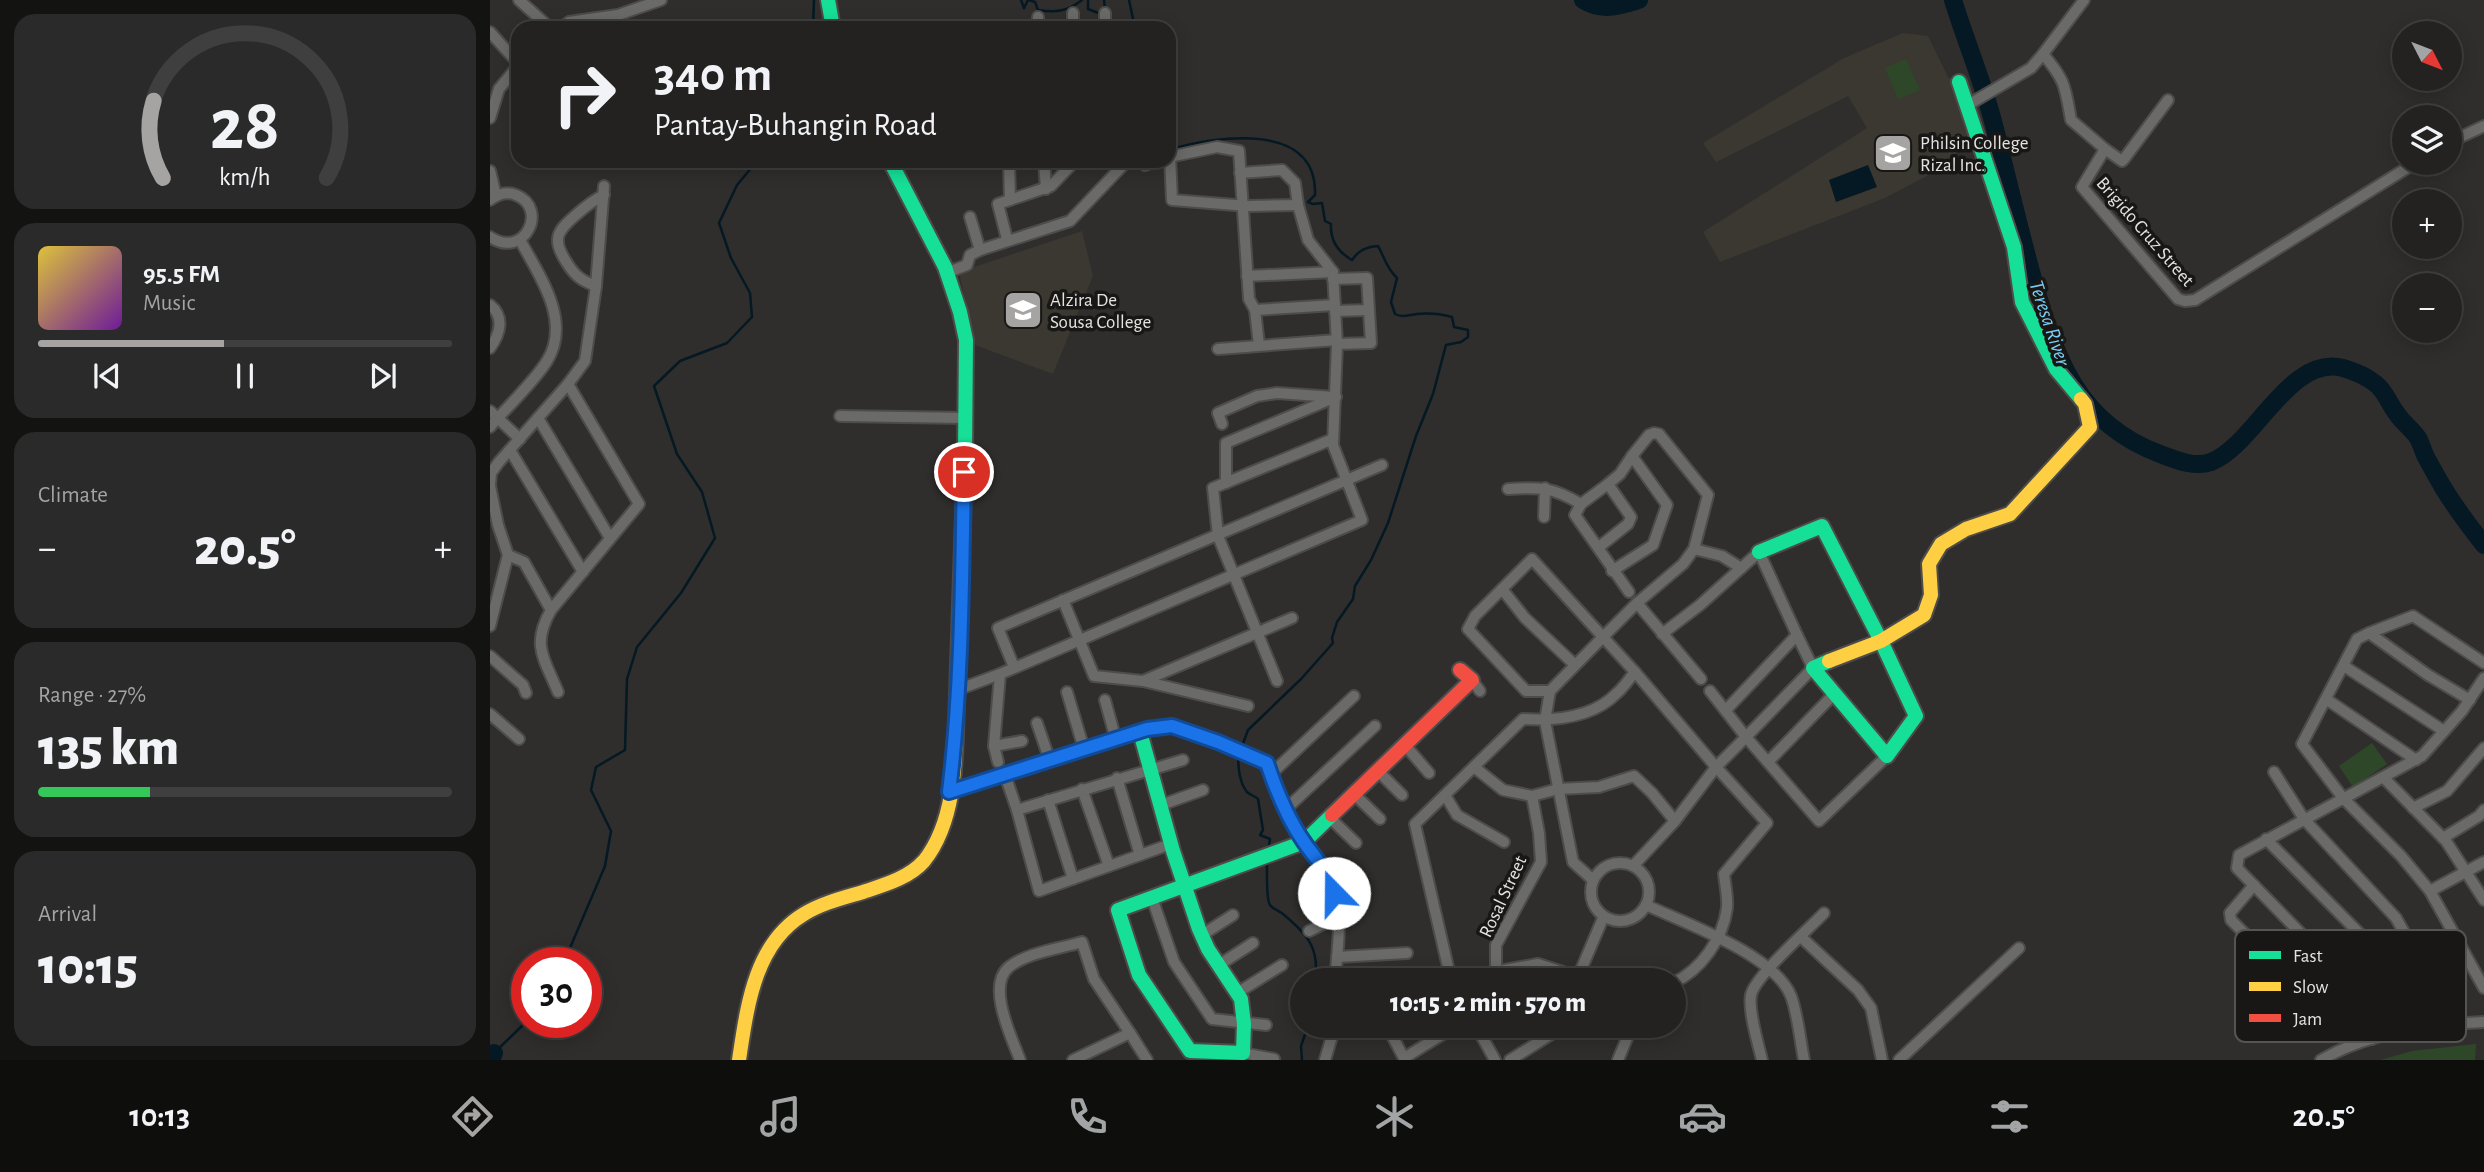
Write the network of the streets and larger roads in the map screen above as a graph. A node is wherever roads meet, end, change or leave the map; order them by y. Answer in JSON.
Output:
{"nodes":[{"id":1,"x":519,"y":0,"type":"edge"},
{"id":2,"x":662,"y":0,"type":"edge"},
{"id":3,"x":828,"y":0,"type":"edge"},
{"id":4,"x":2084,"y":0,"type":"edge"},
{"id":5,"x":1073,"y":13,"type":"dead end"},
{"id":6,"x":1105,"y":13,"type":"dead end"},
{"id":7,"x":542,"y":21,"type":"edge"},
{"id":8,"x":576,"y":21,"type":"edge"},
{"id":9,"x":832,"y":21,"type":"edge"},
{"id":10,"x":1073,"y":21,"type":"edge"},
{"id":11,"x":1105,"y":21,"type":"edge"},
{"id":12,"x":490,"y":32,"type":"edge"},
{"id":13,"x":2043,"y":54,"type":"junction"},
{"id":14,"x":511,"y":57,"type":"edge"},
{"id":15,"x":511,"y":72,"type":"edge"},
{"id":16,"x":1959,"y":82,"type":"dead end"},
{"id":17,"x":495,"y":87,"type":"edge"},
{"id":18,"x":2168,"y":100,"type":"dead end"},
{"id":19,"x":1971,"y":103,"type":"junction"},
{"id":20,"x":490,"y":118,"type":"edge"},
{"id":21,"x":2484,"y":126,"type":"edge"},
{"id":22,"x":2462,"y":136,"type":"edge"},
{"id":23,"x":2105,"y":149,"type":"junction"},
{"id":24,"x":1176,"y":155,"type":"edge"},
{"id":25,"x":894,"y":168,"type":"edge"},
{"id":26,"x":1009,"y":168,"type":"edge"},
{"id":27,"x":1045,"y":168,"type":"edge"},
{"id":28,"x":1068,"y":168,"type":"edge"},
{"id":29,"x":1120,"y":168,"type":"edge"},
{"id":30,"x":1171,"y":168,"type":"edge"},
{"id":31,"x":490,"y":171,"type":"edge"},
{"id":32,"x":1240,"y":173,"type":"junction"},
{"id":33,"x":2396,"y":175,"type":"edge"},
{"id":34,"x":1046,"y":188,"type":"junction"},
{"id":35,"x":493,"y":198,"type":"edge"},
{"id":36,"x":1010,"y":200,"type":"junction"},
{"id":37,"x":1242,"y":205,"type":"junction"},
{"id":38,"x":1298,"y":205,"type":"junction"},
{"id":39,"x":970,"y":217,"type":"dead end"},
{"id":40,"x":490,"y":238,"type":"edge"},
{"id":41,"x":1007,"y":239,"type":"junction"},
{"id":42,"x":520,"y":240,"type":"junction"},
{"id":43,"x":980,"y":250,"type":"junction"},
{"id":44,"x":946,"y":273,"type":"junction"},
{"id":45,"x":1247,"y":276,"type":"junction"},
{"id":46,"x":1333,"y":276,"type":"junction"},
{"id":47,"x":596,"y":286,"type":"junction"},
{"id":48,"x":490,"y":305,"type":"edge"},
{"id":49,"x":1335,"y":308,"type":"junction"},
{"id":50,"x":1255,"y":310,"type":"junction"},
{"id":51,"x":1369,"y":310,"type":"junction"},
{"id":52,"x":1337,"y":342,"type":"junction"},
{"id":53,"x":1259,"y":345,"type":"junction"},
{"id":54,"x":490,"y":348,"type":"edge"},
{"id":55,"x":1218,"y":349,"type":"dead end"},
{"id":56,"x":568,"y":384,"type":"junction"},
{"id":57,"x":1336,"y":397,"type":"junction"},
{"id":58,"x":840,"y":416,"type":"dead end"},
{"id":59,"x":538,"y":418,"type":"junction"},
{"id":60,"x":966,"y":418,"type":"junction"},
{"id":61,"x":493,"y":419,"type":"edge"},
{"id":62,"x":1223,"y":424,"type":"dead end"},
{"id":63,"x":520,"y":439,"type":"junction"},
{"id":64,"x":1333,"y":439,"type":"junction"},
{"id":65,"x":510,"y":450,"type":"junction"},
{"id":66,"x":1632,"y":456,"type":"junction"},
{"id":67,"x":1382,"y":465,"type":"dead end"},
{"id":68,"x":1346,"y":480,"type":"junction"},
{"id":69,"x":1226,"y":483,"type":"junction"},
{"id":70,"x":1608,"y":484,"type":"junction"},
{"id":71,"x":490,"y":485,"type":"edge"},
{"id":72,"x":1545,"y":488,"type":"junction"},
{"id":73,"x":1508,"y":489,"type":"dead end"},
{"id":74,"x":1581,"y":504,"type":"junction"},
{"id":75,"x":1544,"y":517,"type":"dead end"},
{"id":76,"x":1218,"y":536,"type":"junction"},
{"id":77,"x":610,"y":538,"type":"junction"},
{"id":78,"x":1599,"y":547,"type":"junction"},
{"id":79,"x":1694,"y":549,"type":"junction"},
{"id":80,"x":1759,"y":552,"type":"junction"},
{"id":81,"x":508,"y":555,"type":"junction"},
{"id":82,"x":1741,"y":568,"type":"junction"},
{"id":83,"x":1612,"y":571,"type":"junction"},
{"id":84,"x":583,"y":572,"type":"junction"},
{"id":85,"x":1234,"y":574,"type":"junction"},
{"id":86,"x":1502,"y":589,"type":"junction"},
{"id":87,"x":1629,"y":592,"type":"dead end"},
{"id":88,"x":1063,"y":600,"type":"junction"},
{"id":89,"x":1637,"y":603,"type":"junction"},
{"id":90,"x":551,"y":610,"type":"junction"},
{"id":91,"x":1292,"y":618,"type":"dead end"},
{"id":92,"x":490,"y":625,"type":"edge"},
{"id":93,"x":1257,"y":632,"type":"junction"},
{"id":94,"x":2369,"y":633,"type":"junction"},
{"id":95,"x":1662,"y":634,"type":"junction"},
{"id":96,"x":1797,"y":635,"type":"junction"},
{"id":97,"x":1603,"y":637,"type":"junction"},
{"id":98,"x":1079,"y":639,"type":"junction"},
{"id":99,"x":1881,"y":641,"type":"junction"},
{"id":100,"x":490,"y":656,"type":"edge"},
{"id":101,"x":2484,"y":663,"type":"edge"},
{"id":102,"x":1574,"y":664,"type":"junction"},
{"id":103,"x":2344,"y":666,"type":"junction"},
{"id":104,"x":1014,"y":667,"type":"junction"},
{"id":105,"x":1813,"y":668,"type":"junction"},
{"id":106,"x":1460,"y":670,"type":"dead end"},
{"id":107,"x":1635,"y":672,"type":"junction"},
{"id":108,"x":1000,"y":674,"type":"junction"},
{"id":109,"x":2484,"y":678,"type":"edge"},
{"id":110,"x":1701,"y":680,"type":"dead end"},
{"id":111,"x":1143,"y":681,"type":"junction"},
{"id":112,"x":1278,"y":681,"type":"dead end"},
{"id":113,"x":957,"y":690,"type":"junction"},
{"id":114,"x":1550,"y":691,"type":"junction"},
{"id":115,"x":1710,"y":691,"type":"dead end"},
{"id":116,"x":558,"y":692,"type":"dead end"},
{"id":117,"x":1067,"y":692,"type":"dead end"},
{"id":118,"x":526,"y":693,"type":"dead end"},
{"id":119,"x":1834,"y":694,"type":"junction"},
{"id":120,"x":1354,"y":696,"type":"dead end"},
{"id":121,"x":1105,"y":699,"type":"dead end"},
{"id":122,"x":2326,"y":699,"type":"junction"},
{"id":123,"x":2470,"y":700,"type":"junction"},
{"id":124,"x":1248,"y":706,"type":"dead end"},
{"id":125,"x":1726,"y":710,"type":"junction"},
{"id":126,"x":490,"y":714,"type":"edge"},
{"id":127,"x":1545,"y":721,"type":"junction"},
{"id":128,"x":1037,"y":723,"type":"dead end"},
{"id":129,"x":1375,"y":726,"type":"dead end"},
{"id":130,"x":1140,"y":732,"type":"junction"},
{"id":131,"x":2444,"y":732,"type":"junction"},
{"id":132,"x":1746,"y":737,"type":"junction"},
{"id":133,"x":519,"y":739,"type":"dead end"},
{"id":134,"x":1116,"y":740,"type":"junction"},
{"id":135,"x":1022,"y":741,"type":"dead end"},
{"id":136,"x":1405,"y":745,"type":"junction"},
{"id":137,"x":994,"y":746,"type":"junction"},
{"id":138,"x":2484,"y":748,"type":"edge"},
{"id":139,"x":1084,"y":749,"type":"junction"},
{"id":140,"x":1887,"y":756,"type":"junction"},
{"id":141,"x":1183,"y":760,"type":"dead end"},
{"id":142,"x":2416,"y":760,"type":"junction"},
{"id":143,"x":1050,"y":761,"type":"junction"},
{"id":144,"x":998,"y":762,"type":"dead end"},
{"id":145,"x":1768,"y":762,"type":"junction"},
{"id":146,"x":1474,"y":767,"type":"junction"},
{"id":147,"x":1716,"y":767,"type":"junction"},
{"id":148,"x":1269,"y":768,"type":"junction"},
{"id":149,"x":1152,"y":770,"type":"junction"},
{"id":150,"x":1378,"y":771,"type":"junction"},
{"id":151,"x":2274,"y":772,"type":"dead end"},
{"id":152,"x":1429,"y":773,"type":"dead end"},
{"id":153,"x":1005,"y":775,"type":"junction"},
{"id":154,"x":1117,"y":778,"type":"junction"},
{"id":155,"x":2384,"y":778,"type":"junction"},
{"id":156,"x":1082,"y":789,"type":"junction"},
{"id":157,"x":1558,"y":789,"type":"junction"},
{"id":158,"x":1203,"y":790,"type":"dead end"},
{"id":159,"x":949,"y":792,"type":"junction"},
{"id":160,"x":1354,"y":794,"type":"junction"},
{"id":161,"x":1402,"y":795,"type":"dead end"},
{"id":162,"x":1445,"y":795,"type":"junction"},
{"id":163,"x":1532,"y":796,"type":"junction"},
{"id":164,"x":2343,"y":798,"type":"junction"},
{"id":165,"x":1048,"y":800,"type":"junction"},
{"id":166,"x":1161,"y":805,"type":"junction"},
{"id":167,"x":2413,"y":808,"type":"junction"},
{"id":168,"x":1286,"y":809,"type":"junction"},
{"id":169,"x":1017,"y":810,"type":"junction"},
{"id":170,"x":2484,"y":810,"type":"edge"},
{"id":171,"x":1330,"y":818,"type":"junction"},
{"id":172,"x":1380,"y":819,"type":"dead end"},
{"id":173,"x":2304,"y":819,"type":"junction"},
{"id":174,"x":1675,"y":821,"type":"junction"},
{"id":175,"x":2443,"y":838,"type":"junction"},
{"id":176,"x":2266,"y":839,"type":"junction"},
{"id":177,"x":1304,"y":842,"type":"junction"},
{"id":178,"x":1504,"y":842,"type":"dead end"},
{"id":179,"x":1356,"y":843,"type":"dead end"},
{"id":180,"x":1171,"y":844,"type":"junction"},
{"id":181,"x":1140,"y":855,"type":"junction"},
{"id":182,"x":2484,"y":862,"type":"edge"},
{"id":183,"x":1109,"y":866,"type":"junction"},
{"id":184,"x":1633,"y":866,"type":"junction"},
{"id":185,"x":2467,"y":871,"type":"junction"},
{"id":186,"x":1073,"y":879,"type":"junction"},
{"id":187,"x":1594,"y":880,"type":"junction"},
{"id":188,"x":1184,"y":885,"type":"junction"},
{"id":189,"x":2254,"y":885,"type":"junction"},
{"id":190,"x":2430,"y":891,"type":"junction"},
{"id":191,"x":1152,"y":898,"type":"junction"},
{"id":192,"x":2484,"y":900,"type":"edge"},
{"id":193,"x":1646,"y":905,"type":"junction"},
{"id":194,"x":1824,"y":913,"type":"dead end"},
{"id":195,"x":1233,"y":915,"type":"dead end"},
{"id":196,"x":1338,"y":917,"type":"junction"},
{"id":197,"x":1603,"y":918,"type":"junction"},
{"id":198,"x":2241,"y":930,"type":"edge"},
{"id":199,"x":2298,"y":930,"type":"edge"},
{"id":200,"x":2356,"y":930,"type":"edge"},
{"id":201,"x":2403,"y":930,"type":"edge"},
{"id":202,"x":2452,"y":930,"type":"edge"},
{"id":203,"x":1309,"y":931,"type":"dead end"},
{"id":204,"x":1202,"y":935,"type":"junction"},
{"id":205,"x":1717,"y":937,"type":"junction"},
{"id":206,"x":1801,"y":937,"type":"junction"},
{"id":207,"x":1253,"y":943,"type":"dead end"},
{"id":208,"x":2019,"y":948,"type":"dead end"},
{"id":209,"x":1407,"y":953,"type":"dead end"},
{"id":210,"x":2466,"y":956,"type":"edge"},
{"id":211,"x":1337,"y":957,"type":"junction"},
{"id":212,"x":1219,"y":965,"type":"junction"},
{"id":213,"x":1282,"y":965,"type":"dead end"},
{"id":214,"x":1336,"y":968,"type":"edge"},
{"id":215,"x":1447,"y":968,"type":"edge"},
{"id":216,"x":1496,"y":968,"type":"edge"},
{"id":217,"x":1510,"y":968,"type":"edge"},
{"id":218,"x":1549,"y":968,"type":"edge"},
{"id":219,"x":1583,"y":968,"type":"edge"},
{"id":220,"x":1770,"y":968,"type":"junction"},
{"id":221,"x":1686,"y":974,"type":"edge"},
{"id":222,"x":2484,"y":988,"type":"edge"},
{"id":223,"x":1237,"y":993,"type":"junction"},
{"id":224,"x":2484,"y":1022,"type":"edge"},
{"id":225,"x":2466,"y":1023,"type":"edge"},
{"id":226,"x":1244,"y":1024,"type":"junction"},
{"id":227,"x":1266,"y":1025,"type":"dead end"},
{"id":228,"x":1130,"y":1033,"type":"junction"},
{"id":229,"x":1331,"y":1038,"type":"edge"},
{"id":230,"x":1394,"y":1038,"type":"edge"},
{"id":231,"x":1437,"y":1038,"type":"edge"},
{"id":232,"x":1483,"y":1038,"type":"edge"},
{"id":233,"x":1545,"y":1038,"type":"edge"},
{"id":234,"x":1627,"y":1038,"type":"edge"},
{"id":235,"x":2364,"y":1042,"type":"edge"},
{"id":236,"x":1242,"y":1053,"type":"junction"},
{"id":237,"x":1094,"y":1056,"type":"edge"},
{"id":238,"x":1273,"y":1059,"type":"edge"},
{"id":239,"x":1405,"y":1059,"type":"edge"},
{"id":240,"x":739,"y":1060,"type":"edge"},
{"id":241,"x":1020,"y":1060,"type":"edge"},
{"id":242,"x":1073,"y":1060,"type":"edge"},
{"id":243,"x":1147,"y":1060,"type":"edge"},
{"id":244,"x":1325,"y":1060,"type":"edge"},
{"id":245,"x":1495,"y":1060,"type":"edge"},
{"id":246,"x":1510,"y":1060,"type":"edge"},
{"id":247,"x":1619,"y":1060,"type":"edge"},
{"id":248,"x":1762,"y":1060,"type":"edge"},
{"id":249,"x":1804,"y":1060,"type":"edge"},
{"id":250,"x":1882,"y":1060,"type":"edge"},
{"id":251,"x":1899,"y":1060,"type":"edge"},
{"id":252,"x":2321,"y":1060,"type":"edge"}],
"edges":[{"from":1,"to":7,"type":"street"},
{"from":2,"to":8,"type":"street"},
{"from":3,"to":9,"type":"street"},
{"from":4,"to":13,"type":"street"},
{"from":5,"to":10,"type":"street"},
{"from":6,"to":11,"type":"street"},
{"from":12,"to":14,"type":"street"},
{"from":13,"to":19,"type":"street"},
{"from":13,"to":23,"type":"street","name":"Brigido Cruz Street"},
{"from":15,"to":17,"type":"street"},
{"from":16,"to":19,"type":"street"},
{"from":17,"to":20,"type":"street"},
{"from":18,"to":23,"type":"street"},
{"from":19,"to":99,"type":"street"},
{"from":21,"to":22,"type":"street"},
{"from":23,"to":33,"type":"street","name":"Brigido Cruz Street"},
{"from":24,"to":32,"type":"street"},
{"from":25,"to":44,"type":"street"},
{"from":26,"to":36,"type":"street"},
{"from":27,"to":34,"type":"street"},
{"from":28,"to":34,"type":"street"},
{"from":29,"to":41,"type":"street"},
{"from":30,"to":37,"type":"street"},
{"from":31,"to":35,"type":"street"},
{"from":32,"to":37,"type":"street"},
{"from":32,"to":38,"type":"street"},
{"from":34,"to":36,"type":"street"},
{"from":35,"to":42,"type":"street"},
{"from":36,"to":41,"type":"street"},
{"from":37,"to":38,"type":"street"},
{"from":37,"to":45,"type":"street"},
{"from":38,"to":46,"type":"street"},
{"from":39,"to":43,"type":"street"},
{"from":40,"to":42,"type":"street"},
{"from":41,"to":43,"type":"street"},
{"from":42,"to":61,"type":"street"},
{"from":43,"to":44,"type":"street"},
{"from":44,"to":60,"type":"street"},
{"from":45,"to":46,"type":"street"},
{"from":45,"to":50,"type":"street"},
{"from":46,"to":49,"type":"street"},
{"from":46,"to":51,"type":"street"},
{"from":47,"to":47,"type":"street"},
{"from":47,"to":56,"type":"street"},
{"from":48,"to":54,"type":"street"},
{"from":49,"to":50,"type":"street"},
{"from":49,"to":51,"type":"street"},
{"from":49,"to":52,"type":"street"},
{"from":50,"to":53,"type":"street"},
{"from":51,"to":52,"type":"street"},
{"from":52,"to":53,"type":"street"},
{"from":52,"to":57,"type":"street"},
{"from":53,"to":55,"type":"street"},
{"from":56,"to":59,"type":"street"},
{"from":56,"to":77,"type":"street"},
{"from":57,"to":62,"type":"street"},
{"from":57,"to":64,"type":"street"},
{"from":57,"to":69,"type":"street"},
{"from":58,"to":60,"type":"street"},
{"from":59,"to":63,"type":"street"},
{"from":59,"to":77,"type":"street"},
{"from":60,"to":113,"type":"street"},
{"from":61,"to":63,"type":"street"},
{"from":63,"to":65,"type":"street"},
{"from":64,"to":68,"type":"street"},
{"from":64,"to":69,"type":"street"},
{"from":65,"to":71,"type":"street"},
{"from":65,"to":84,"type":"street"},
{"from":66,"to":70,"type":"street"},
{"from":66,"to":79,"type":"street"},
{"from":66,"to":83,"type":"street"},
{"from":67,"to":68,"type":"street"},
{"from":68,"to":76,"type":"street"},
{"from":68,"to":85,"type":"street"},
{"from":69,"to":76,"type":"street"},
{"from":70,"to":74,"type":"street"},
{"from":70,"to":78,"type":"street"},
{"from":71,"to":81,"type":"street"},
{"from":72,"to":73,"type":"street"},
{"from":72,"to":74,"type":"street"},
{"from":72,"to":75,"type":"street"},
{"from":74,"to":78,"type":"street"},
{"from":76,"to":85,"type":"street"},
{"from":76,"to":88,"type":"street"},
{"from":77,"to":84,"type":"street"},
{"from":78,"to":83,"type":"street"},
{"from":79,"to":82,"type":"street"},
{"from":79,"to":89,"type":"street"},
{"from":80,"to":82,"type":"street"},
{"from":80,"to":96,"type":"street"},
{"from":80,"to":99,"type":"street"},
{"from":81,"to":90,"type":"street"},
{"from":81,"to":92,"type":"street"},
{"from":82,"to":95,"type":"street"},
{"from":83,"to":87,"type":"street"},
{"from":84,"to":90,"type":"street"},
{"from":85,"to":93,"type":"street"},
{"from":85,"to":98,"type":"street"},
{"from":86,"to":97,"type":"street"},
{"from":86,"to":102,"type":"street"},
{"from":86,"to":114,"type":"street"},
{"from":88,"to":98,"type":"street"},
{"from":88,"to":104,"type":"street"},
{"from":89,"to":95,"type":"street"},
{"from":89,"to":97,"type":"street"},
{"from":90,"to":116,"type":"street"},
{"from":91,"to":93,"type":"street"},
{"from":93,"to":111,"type":"street"},
{"from":93,"to":112,"type":"street"},
{"from":94,"to":101,"type":"street"},
{"from":94,"to":103,"type":"street"},
{"from":94,"to":123,"type":"street"},
{"from":95,"to":110,"type":"street"},
{"from":96,"to":105,"type":"street"},
{"from":96,"to":125,"type":"street"},
{"from":97,"to":102,"type":"street"},
{"from":97,"to":107,"type":"street"},
{"from":98,"to":104,"type":"street"},
{"from":98,"to":111,"type":"street"},
{"from":99,"to":105,"type":"street"},
{"from":99,"to":140,"type":"street"},
{"from":100,"to":118,"type":"street"},
{"from":102,"to":114,"type":"street"},
{"from":103,"to":122,"type":"street"},
{"from":103,"to":131,"type":"street"},
{"from":104,"to":108,"type":"street"},
{"from":105,"to":119,"type":"street"},
{"from":105,"to":132,"type":"street"},
{"from":106,"to":136,"type":"street"},
{"from":107,"to":127,"type":"street"},
{"from":107,"to":147,"type":"street"},
{"from":108,"to":113,"type":"street"},
{"from":108,"to":137,"type":"street"},
{"from":109,"to":123,"type":"street"},
{"from":111,"to":124,"type":"street"},
{"from":113,"to":159,"type":"street"},
{"from":114,"to":127,"type":"street"},
{"from":115,"to":125,"type":"street"},
{"from":117,"to":139,"type":"street"},
{"from":119,"to":140,"type":"street"},
{"from":119,"to":145,"type":"street"},
{"from":120,"to":148,"type":"street"},
{"from":121,"to":134,"type":"street"},
{"from":122,"to":142,"type":"street"},
{"from":122,"to":164,"type":"street"},
{"from":123,"to":131,"type":"street"},
{"from":125,"to":132,"type":"street"},
{"from":126,"to":133,"type":"street"},
{"from":127,"to":146,"type":"street"},
{"from":127,"to":157,"type":"street"},
{"from":128,"to":143,"type":"street"},
{"from":129,"to":168,"type":"street"},
{"from":130,"to":134,"type":"street"},
{"from":130,"to":148,"type":"street"},
{"from":130,"to":149,"type":"street"},
{"from":131,"to":142,"type":"street"},
{"from":132,"to":145,"type":"street"},
{"from":132,"to":147,"type":"street"},
{"from":134,"to":139,"type":"street"},
{"from":135,"to":137,"type":"street"},
{"from":136,"to":150,"type":"street"},
{"from":136,"to":152,"type":"street"},
{"from":137,"to":144,"type":"street"},
{"from":138,"to":167,"type":"street"},
{"from":139,"to":143,"type":"street"},
{"from":140,"to":145,"type":"street"},
{"from":141,"to":149,"type":"street"},
{"from":142,"to":155,"type":"street"},
{"from":143,"to":153,"type":"street"},
{"from":146,"to":162,"type":"street"},
{"from":146,"to":163,"type":"street"},
{"from":147,"to":174,"type":"street"},
{"from":147,"to":205,"type":"street"},
{"from":148,"to":168,"type":"street"},
{"from":149,"to":154,"type":"street"},
{"from":149,"to":166,"type":"street"},
{"from":150,"to":160,"type":"street"},
{"from":150,"to":161,"type":"street"},
{"from":151,"to":173,"type":"street"},
{"from":153,"to":159,"type":"street"},
{"from":153,"to":169,"type":"street"},
{"from":154,"to":156,"type":"street"},
{"from":154,"to":181,"type":"street"},
{"from":155,"to":164,"type":"street"},
{"from":155,"to":167,"type":"street"},
{"from":156,"to":165,"type":"street"},
{"from":156,"to":183,"type":"street"},
{"from":157,"to":163,"type":"street"},
{"from":157,"to":174,"type":"street"},
{"from":157,"to":187,"type":"street"},
{"from":158,"to":166,"type":"street"},
{"from":159,"to":240,"type":"street"},
{"from":160,"to":171,"type":"street"},
{"from":160,"to":172,"type":"street"},
{"from":162,"to":178,"type":"street"},
{"from":162,"to":215,"type":"street"},
{"from":163,"to":216,"type":"street","name":"Rosal Street"},
{"from":164,"to":173,"type":"street"},
{"from":164,"to":190,"type":"street"},
{"from":165,"to":169,"type":"street"},
{"from":165,"to":186,"type":"street"},
{"from":166,"to":180,"type":"street"},
{"from":167,"to":175,"type":"street"},
{"from":168,"to":177,"type":"street"},
{"from":169,"to":186,"type":"street"},
{"from":170,"to":175,"type":"street"},
{"from":171,"to":177,"type":"street"},
{"from":171,"to":179,"type":"street"},
{"from":173,"to":176,"type":"street"},
{"from":173,"to":201,"type":"street"},
{"from":174,"to":184,"type":"street"},
{"from":175,"to":185,"type":"street"},
{"from":176,"to":189,"type":"street"},
{"from":176,"to":200,"type":"street"},
{"from":177,"to":188,"type":"street"},
{"from":177,"to":196,"type":"street"},
{"from":180,"to":181,"type":"street"},
{"from":180,"to":188,"type":"street"},
{"from":181,"to":183,"type":"street"},
{"from":182,"to":185,"type":"street"},
{"from":183,"to":186,"type":"street"},
{"from":184,"to":187,"type":"street"},
{"from":184,"to":193,"type":"street"},
{"from":185,"to":190,"type":"street"},
{"from":185,"to":192,"type":"street"},
{"from":187,"to":197,"type":"street"},
{"from":188,"to":191,"type":"street"},
{"from":188,"to":204,"type":"street"},
{"from":189,"to":198,"type":"street"},
{"from":189,"to":199,"type":"street"},
{"from":190,"to":202,"type":"street"},
{"from":191,"to":226,"type":"street"},
{"from":191,"to":236,"type":"street"},
{"from":193,"to":197,"type":"street"},
{"from":193,"to":205,"type":"street"},
{"from":194,"to":206,"type":"street"},
{"from":195,"to":204,"type":"street"},
{"from":196,"to":203,"type":"street"},
{"from":196,"to":211,"type":"street"},
{"from":197,"to":219,"type":"street"},
{"from":204,"to":212,"type":"street"},
{"from":205,"to":220,"type":"street"},
{"from":205,"to":221,"type":"street"},
{"from":206,"to":220,"type":"street"},
{"from":206,"to":250,"type":"street"},
{"from":207,"to":212,"type":"street"},
{"from":208,"to":251,"type":"street"},
{"from":209,"to":211,"type":"street"},
{"from":210,"to":222,"type":"street"},
{"from":211,"to":214,"type":"street"},
{"from":212,"to":223,"type":"street"},
{"from":213,"to":223,"type":"street"},
{"from":217,"to":218,"type":"street"},
{"from":220,"to":248,"type":"street"},
{"from":220,"to":249,"type":"street"},
{"from":223,"to":226,"type":"street"},
{"from":224,"to":225,"type":"street"},
{"from":226,"to":227,"type":"street"},
{"from":226,"to":236,"type":"street"},
{"from":228,"to":237,"type":"street"},
{"from":228,"to":241,"type":"street"},
{"from":228,"to":243,"type":"street"},
{"from":229,"to":244,"type":"street"},
{"from":230,"to":239,"type":"street"},
{"from":231,"to":239,"type":"street"},
{"from":232,"to":245,"type":"street"},
{"from":233,"to":246,"type":"street"},
{"from":234,"to":247,"type":"street"},
{"from":235,"to":252,"type":"street"},
{"from":236,"to":238,"type":"street"},
{"from":237,"to":242,"type":"street"}]}
